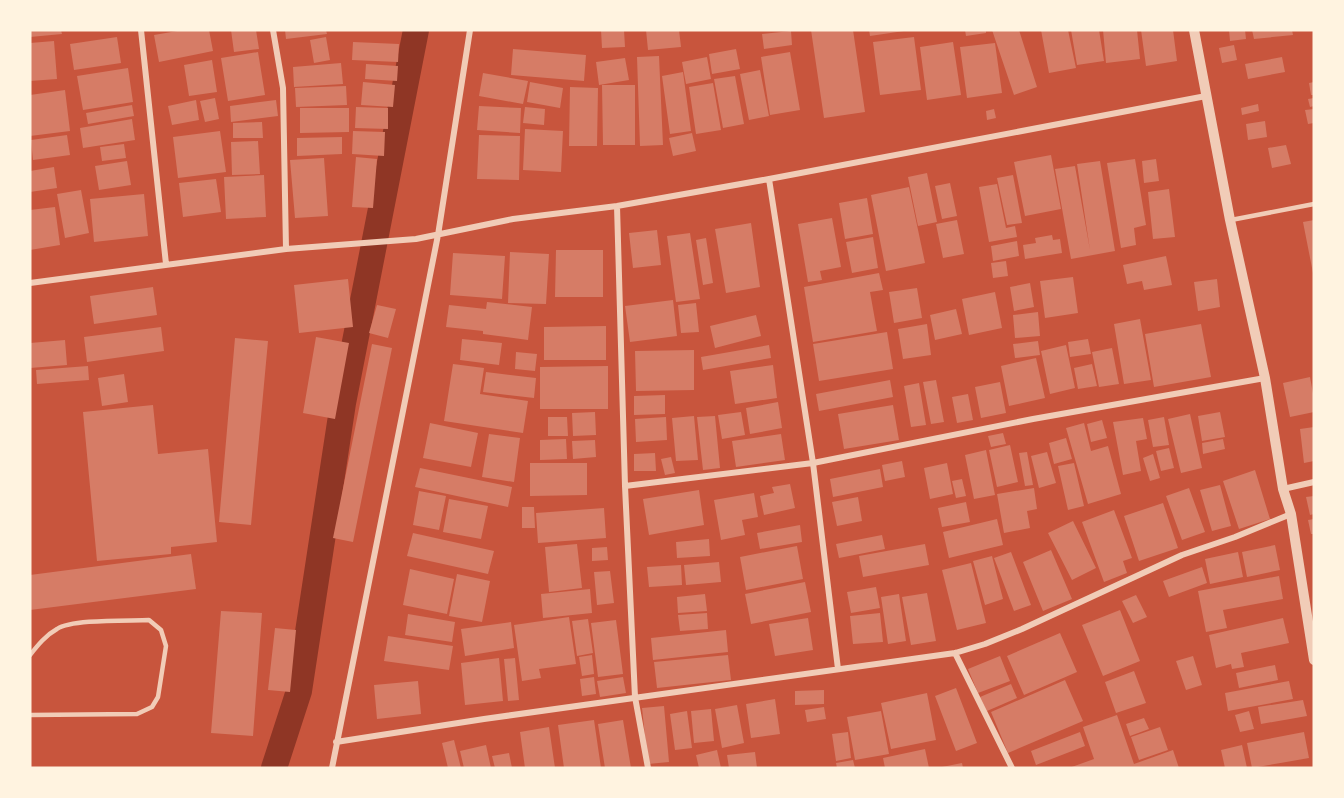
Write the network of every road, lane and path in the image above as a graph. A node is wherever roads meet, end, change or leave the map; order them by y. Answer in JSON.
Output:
{"nodes":[{"id":1,"x":141,"y":30,"type":"edge"},
{"id":2,"x":273,"y":30,"type":"edge"},
{"id":3,"x":470,"y":30,"type":"edge"},
{"id":4,"x":1194,"y":30,"type":"edge"},
{"id":5,"x":1206,"y":96,"type":"junction"},
{"id":6,"x":769,"y":179,"type":"junction"},
{"id":7,"x":1314,"y":204,"type":"edge"},
{"id":8,"x":617,"y":206,"type":"junction"},
{"id":9,"x":1230,"y":220,"type":"junction"},
{"id":10,"x":438,"y":235,"type":"junction"},
{"id":11,"x":286,"y":249,"type":"junction"},
{"id":12,"x":166,"y":264,"type":"junction"},
{"id":13,"x":30,"y":283,"type":"edge"},
{"id":14,"x":1265,"y":378,"type":"junction"},
{"id":15,"x":813,"y":463,"type":"junction"},
{"id":16,"x":1314,"y":482,"type":"edge"},
{"id":17,"x":625,"y":486,"type":"junction"},
{"id":18,"x":1283,"y":489,"type":"junction"},
{"id":19,"x":1291,"y":514,"type":"junction"},
{"id":20,"x":955,"y":653,"type":"junction"},
{"id":21,"x":30,"y":655,"type":"edge"},
{"id":22,"x":1314,"y":660,"type":"edge"},
{"id":23,"x":838,"y":669,"type":"junction"},
{"id":24,"x":635,"y":697,"type":"junction"},
{"id":25,"x":30,"y":715,"type":"edge"},
{"id":26,"x":336,"y":742,"type":"junction"},
{"id":27,"x":332,"y":768,"type":"edge"},
{"id":28,"x":648,"y":768,"type":"edge"},
{"id":29,"x":1011,"y":768,"type":"edge"}],
"edges":[{"from":1,"to":12,"type":"street"},
{"from":2,"to":11,"type":"street"},
{"from":3,"to":10,"type":"street"},
{"from":4,"to":5,"type":"street"},
{"from":5,"to":6,"type":"street"},
{"from":5,"to":9,"type":"street"},
{"from":6,"to":8,"type":"street"},
{"from":6,"to":15,"type":"street"},
{"from":7,"to":9,"type":"lane"},
{"from":8,"to":10,"type":"street"},
{"from":8,"to":17,"type":"street"},
{"from":9,"to":14,"type":"street"},
{"from":10,"to":11,"type":"street"},
{"from":10,"to":26,"type":"street"},
{"from":11,"to":12,"type":"street"},
{"from":12,"to":13,"type":"street"},
{"from":14,"to":15,"type":"street"},
{"from":14,"to":18,"type":"street"},
{"from":15,"to":17,"type":"street"},
{"from":15,"to":23,"type":"street"},
{"from":16,"to":18,"type":"street"},
{"from":17,"to":24,"type":"street"},
{"from":18,"to":19,"type":"street"},
{"from":19,"to":20,"type":"street"},
{"from":19,"to":22,"type":"street"},
{"from":20,"to":23,"type":"street"},
{"from":20,"to":29,"type":"street"},
{"from":21,"to":25,"type":"lane"},
{"from":23,"to":24,"type":"street"},
{"from":24,"to":26,"type":"street"},
{"from":24,"to":28,"type":"street"},
{"from":26,"to":27,"type":"street"}]}
